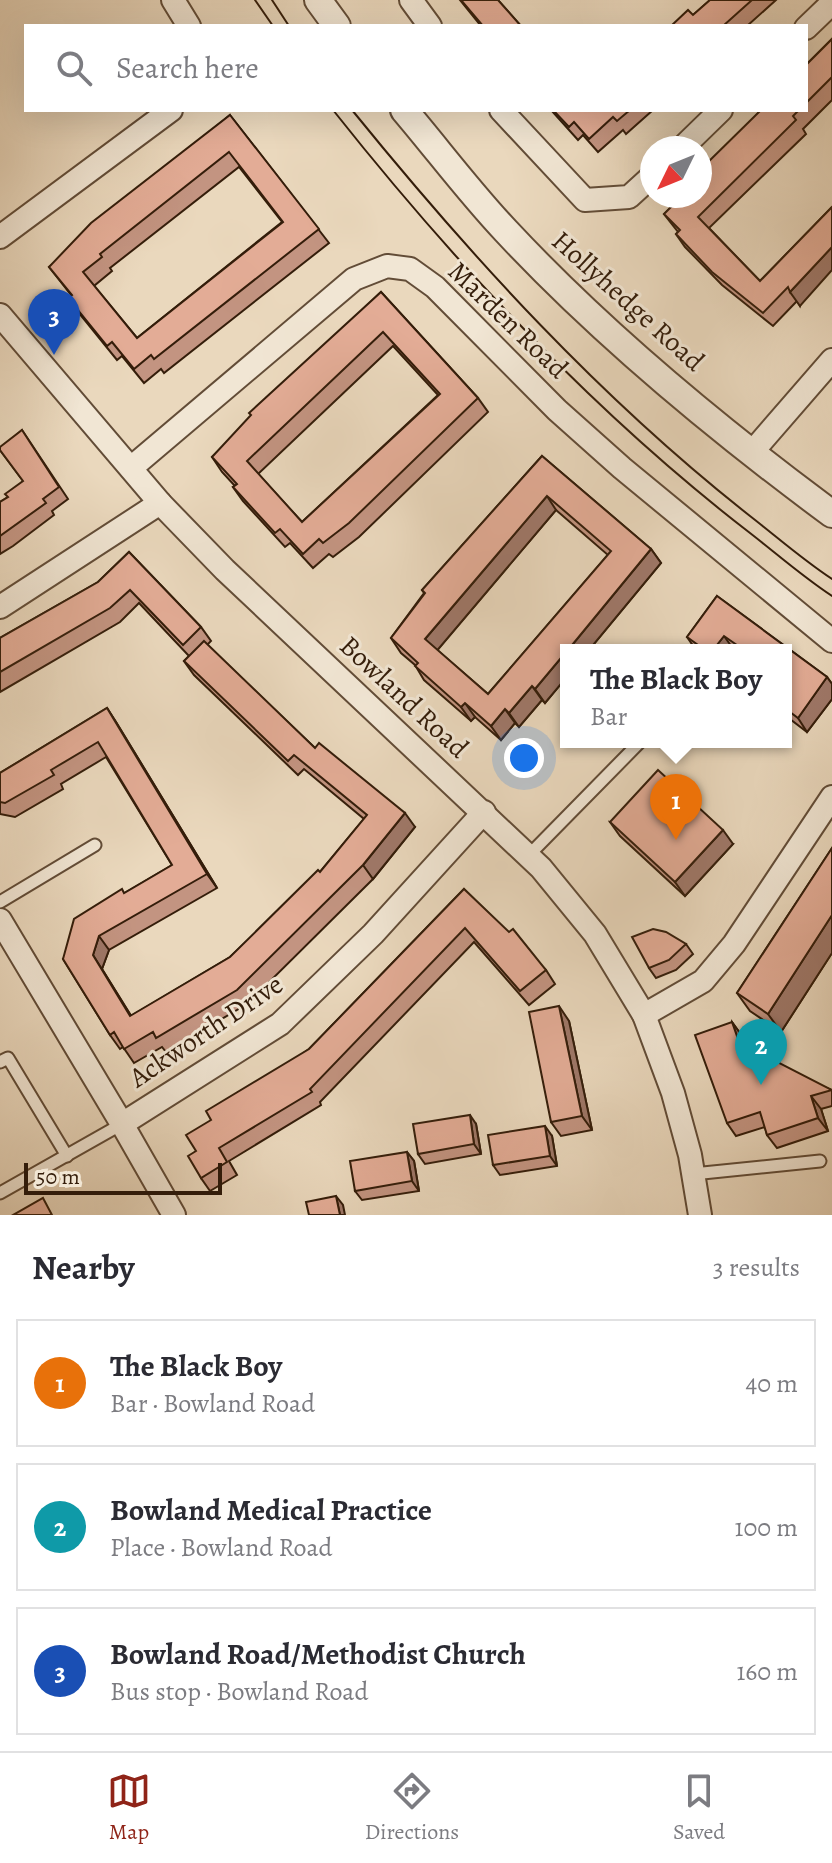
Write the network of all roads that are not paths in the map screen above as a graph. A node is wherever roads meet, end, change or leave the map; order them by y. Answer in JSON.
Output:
{"nodes":[{"id":1,"x":173,"y":0,"type":"edge"},
{"id":2,"x":318,"y":0,"type":"edge"},
{"id":3,"x":411,"y":0,"type":"edge"},
{"id":4,"x":832,"y":3,"type":"edge"},
{"id":5,"x":188,"y":24,"type":"edge"},
{"id":6,"x":336,"y":24,"type":"edge"},
{"id":7,"x":429,"y":24,"type":"edge"},
{"id":8,"x":808,"y":26,"type":"edge"},
{"id":9,"x":168,"y":112,"type":"edge"},
{"id":10,"x":406,"y":112,"type":"edge"},
{"id":11,"x":503,"y":112,"type":"edge"},
{"id":12,"x":719,"y":112,"type":"edge"},
{"id":13,"x":694,"y":136,"type":"edge"},
{"id":14,"x":640,"y":187,"type":"edge"},
{"id":15,"x":0,"y":237,"type":"edge"},
{"id":16,"x":0,"y":315,"type":"edge"},
{"id":17,"x":832,"y":360,"type":"edge"},
{"id":18,"x":753,"y":451,"type":"junction"},
{"id":19,"x":131,"y":468,"type":"junction"},
{"id":20,"x":160,"y":503,"type":"junction"},
{"id":21,"x":832,"y":514,"type":"edge"},
{"id":22,"x":0,"y":607,"type":"edge"},
{"id":23,"x":832,"y":641,"type":"edge"},
{"id":24,"x":634,"y":748,"type":"edge"},
{"id":25,"x":832,"y":797,"type":"edge"},
{"id":26,"x":484,"y":812,"type":"junction"},
{"id":27,"x":95,"y":845,"type":"dead end"},
{"id":28,"x":528,"y":856,"type":"junction"},
{"id":29,"x":0,"y":902,"type":"edge"},
{"id":30,"x":0,"y":920,"type":"edge"},
{"id":31,"x":644,"y":1015,"type":"junction"},
{"id":32,"x":0,"y":1062,"type":"edge"},
{"id":33,"x":122,"y":1124,"type":"junction"},
{"id":34,"x":67,"y":1156,"type":"junction"},
{"id":35,"x":820,"y":1161,"type":"dead end"},
{"id":36,"x":693,"y":1174,"type":"junction"},
{"id":37,"x":0,"y":1193,"type":"edge"},
{"id":38,"x":174,"y":1215,"type":"edge"},
{"id":39,"x":700,"y":1215,"type":"edge"}],
"edges":[{"from":1,"to":5,"type":"street"},
{"from":2,"to":6,"type":"street"},
{"from":3,"to":7,"type":"street"},
{"from":4,"to":8,"type":"street"},
{"from":9,"to":15,"type":"street"},
{"from":10,"to":18,"type":"street","name":"Hollyhedge Road"},
{"from":11,"to":14,"type":"street"},
{"from":12,"to":13,"type":"street"},
{"from":16,"to":19,"type":"street","name":"Bowland Road"},
{"from":17,"to":18,"type":"street"},
{"from":18,"to":21,"type":"street","name":"Hollyhedge Road"},
{"from":19,"to":20,"type":"street","name":"Bowland Road"},
{"from":19,"to":23,"type":"street","name":"Marden Road"},
{"from":20,"to":22,"type":"street"},
{"from":20,"to":26,"type":"street","name":"Bowland Road"},
{"from":24,"to":28,"type":"lane"},
{"from":25,"to":31,"type":"street"},
{"from":26,"to":28,"type":"street","name":"Bowland Road"},
{"from":26,"to":33,"type":"street","name":"Ackworth Drive"},
{"from":27,"to":29,"type":"lane"},
{"from":28,"to":31,"type":"street","name":"Bowland Road"},
{"from":30,"to":33,"type":"street","name":"Ackworth Drive"},
{"from":31,"to":36,"type":"street","name":"Bowland Road"},
{"from":32,"to":34,"type":"lane"},
{"from":33,"to":34,"type":"lane"},
{"from":33,"to":38,"type":"street"},
{"from":34,"to":37,"type":"lane"},
{"from":35,"to":36,"type":"lane"},
{"from":36,"to":39,"type":"street","name":"Bowland Road"}]}
